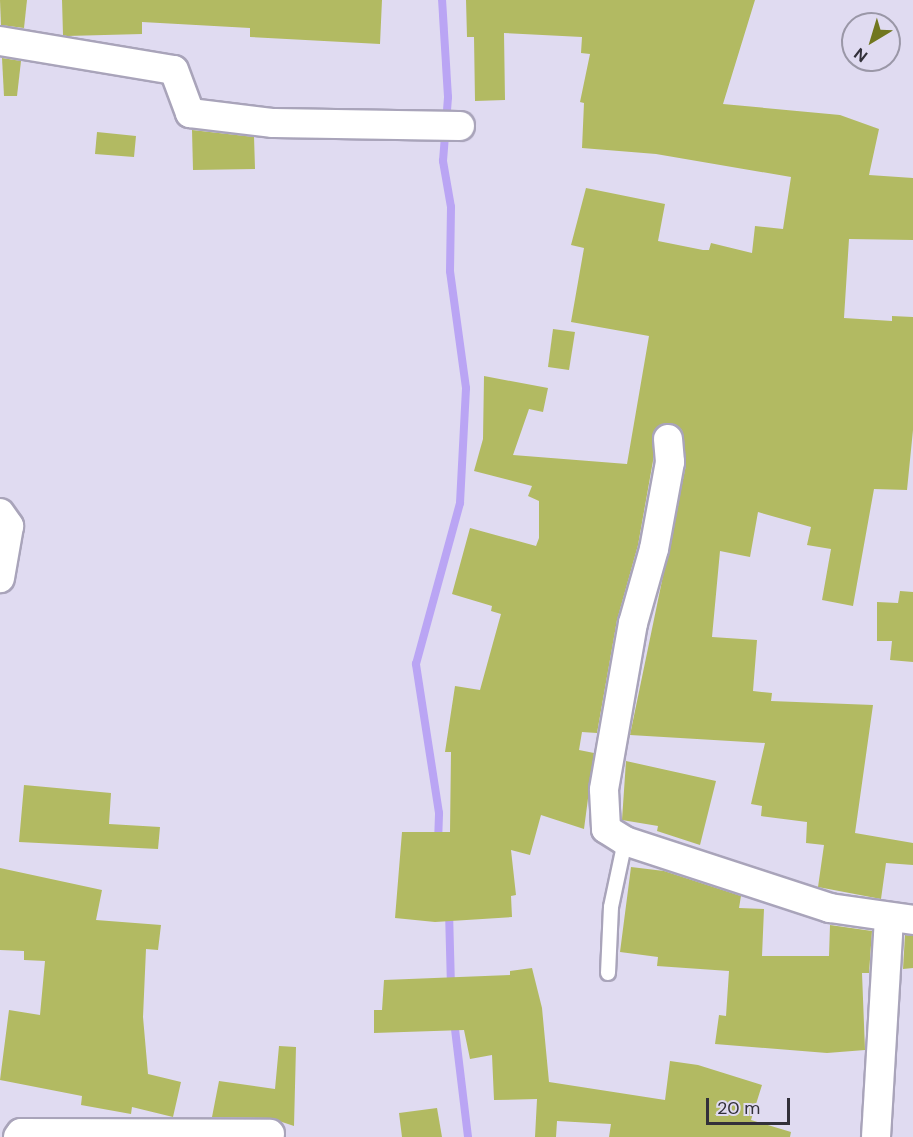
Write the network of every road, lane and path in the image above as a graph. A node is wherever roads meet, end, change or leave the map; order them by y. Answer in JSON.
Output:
{"nodes":[{"id":1,"x":0,"y":41,"type":"edge"},
{"id":2,"x":460,"y":126,"type":"dead end"},
{"id":3,"x":668,"y":439,"type":"dead end"},
{"id":4,"x":0,"y":513,"type":"edge"},
{"id":5,"x":0,"y":578,"type":"edge"},
{"id":6,"x":625,"y":841,"type":"junction"},
{"id":7,"x":901,"y":920,"type":"edge"},
{"id":8,"x":608,"y":973,"type":"dead end"},
{"id":9,"x":270,"y":1134,"type":"dead end"},
{"id":10,"x":18,"y":1137,"type":"edge"},
{"id":11,"x":876,"y":1137,"type":"edge"}],
"edges":[{"from":1,"to":2,"type":"street"},
{"from":3,"to":6,"type":"street"},
{"from":4,"to":5,"type":"street"},
{"from":6,"to":7,"type":"street"},
{"from":6,"to":8,"type":"lane"},
{"from":7,"to":11,"type":"street"},
{"from":9,"to":10,"type":"street"}]}
